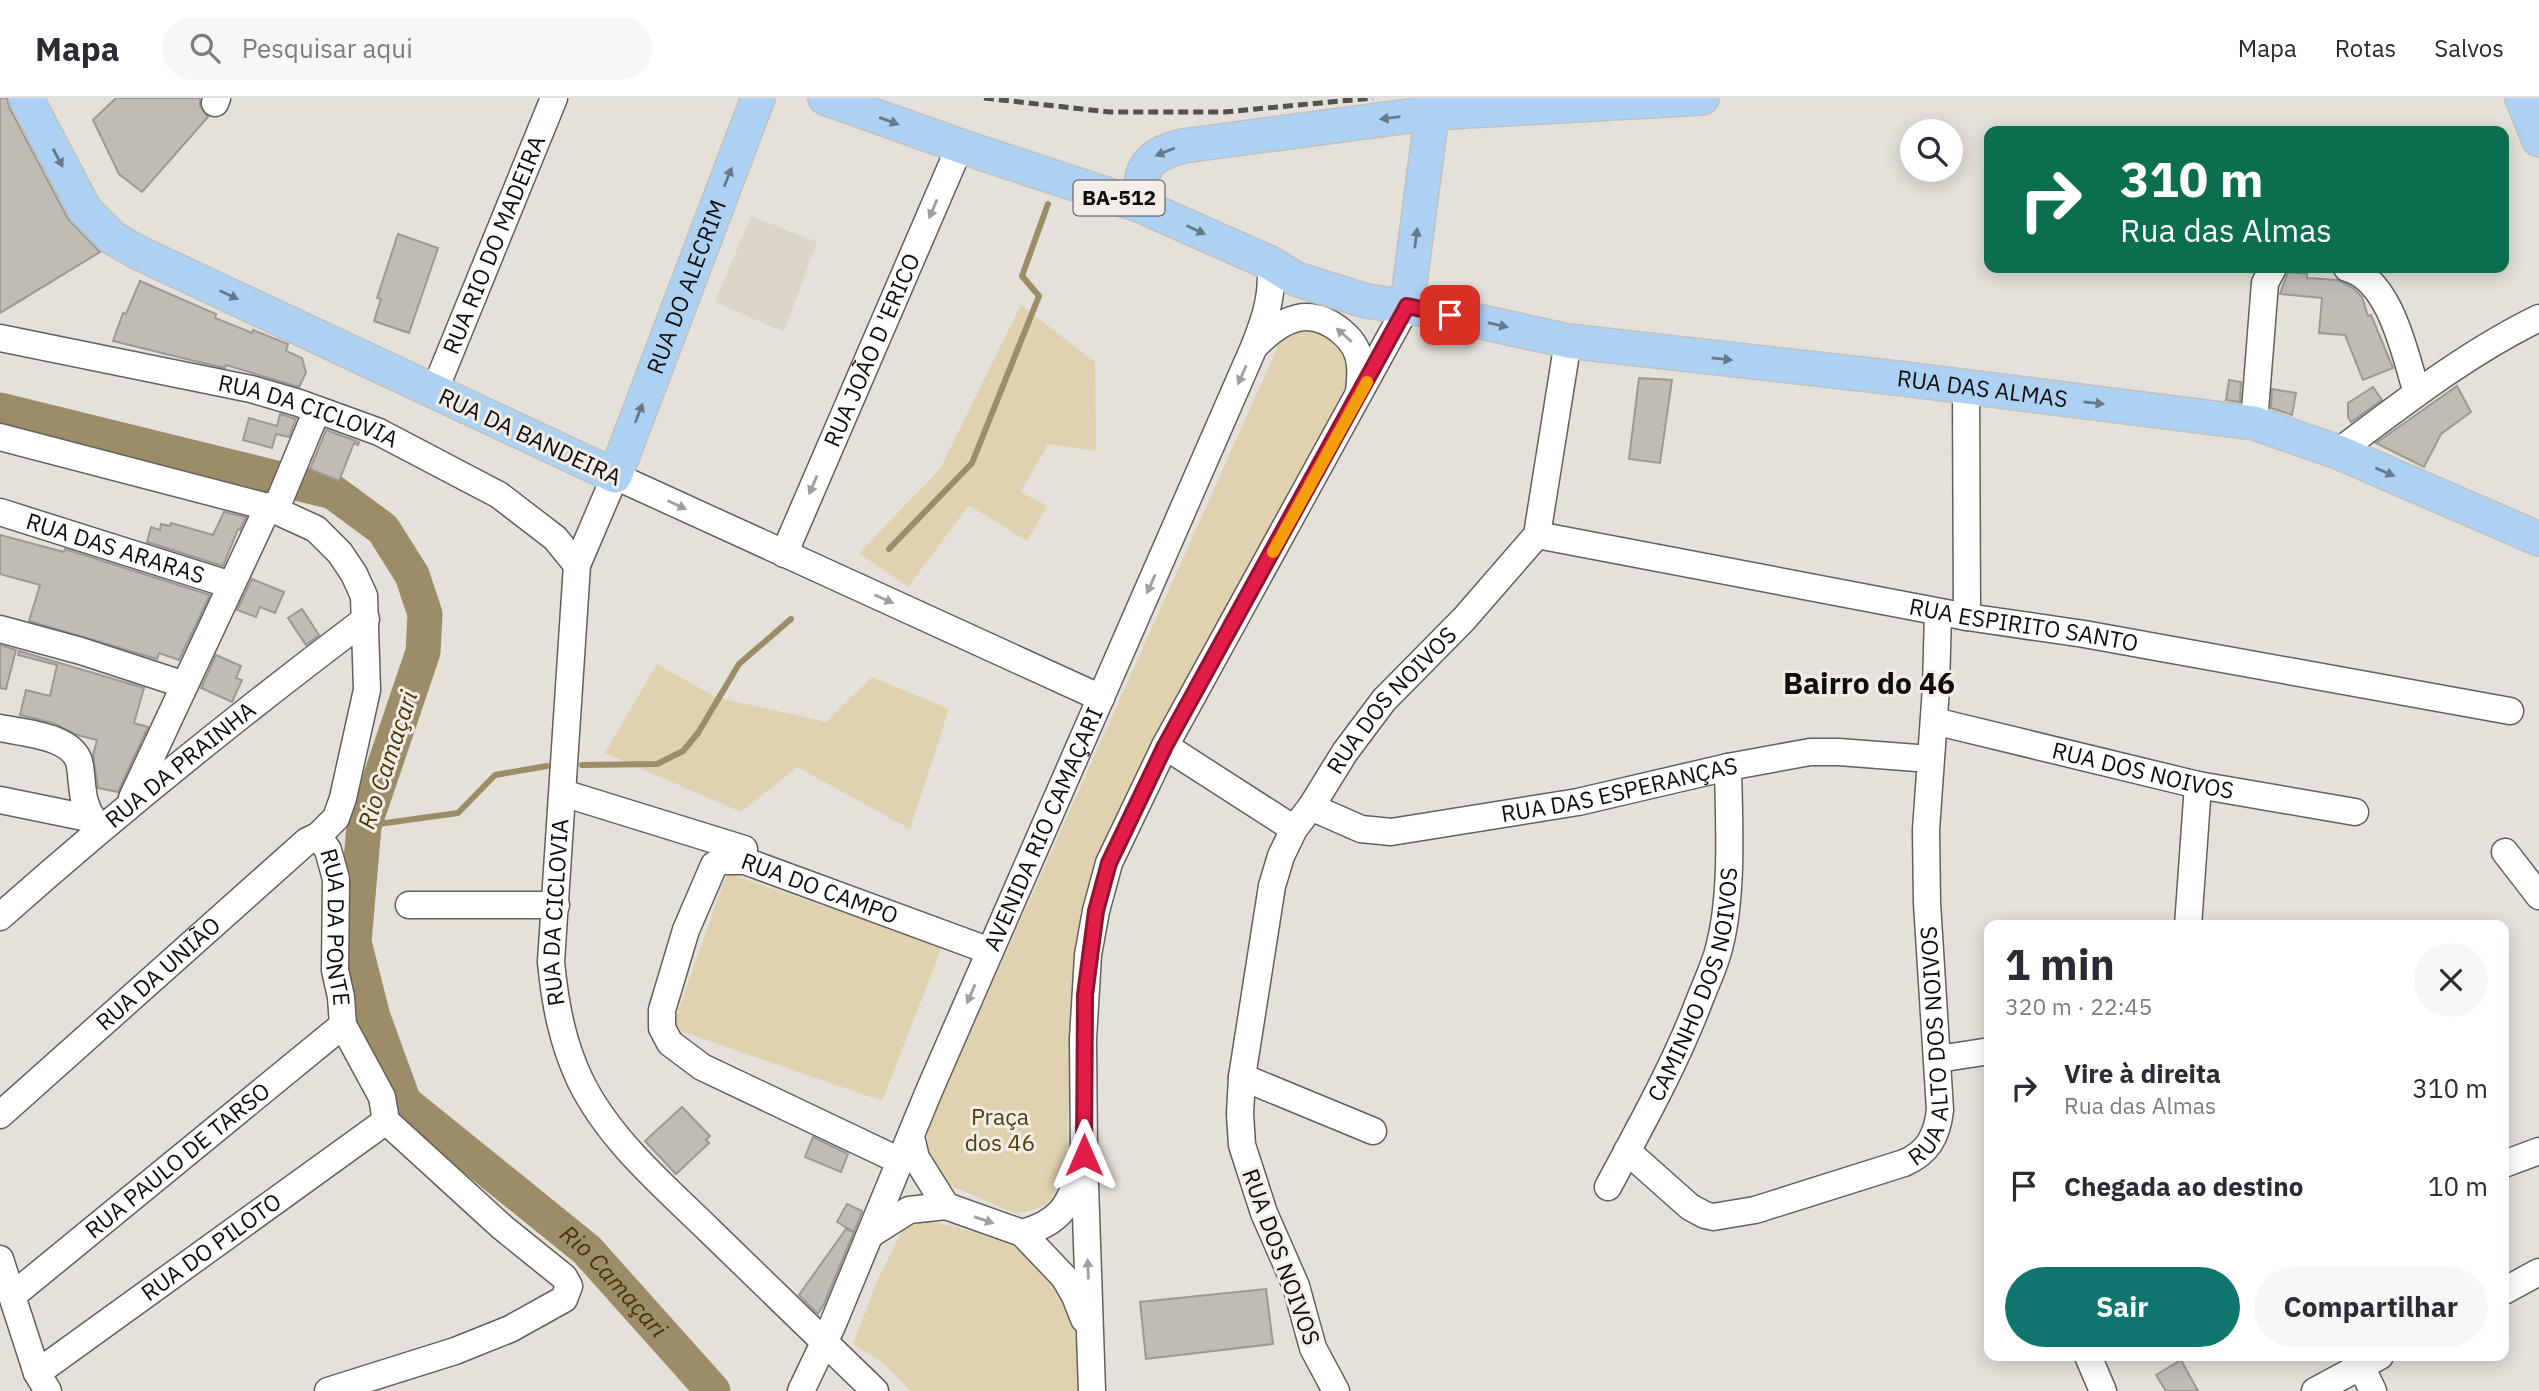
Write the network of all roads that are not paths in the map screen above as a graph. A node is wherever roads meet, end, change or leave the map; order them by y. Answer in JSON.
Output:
{"nodes":[{"id":1,"x":26,"y":98,"type":"edge"},
{"id":2,"x":554,"y":98,"type":"edge"},
{"id":3,"x":758,"y":98,"type":"edge"},
{"id":4,"x":825,"y":98,"type":"edge"},
{"id":5,"x":1702,"y":98,"type":"edge"},
{"id":6,"x":2522,"y":98,"type":"edge"},
{"id":7,"x":1431,"y":106,"type":"edge"},
{"id":8,"x":2539,"y":140,"type":"edge"},
{"id":9,"x":960,"y":146,"type":"junction"},
{"id":10,"x":1139,"y":205,"type":"junction"},
{"id":11,"x":1270,"y":263,"type":"junction"},
{"id":12,"x":2270,"y":273,"type":"edge"},
{"id":13,"x":2360,"y":273,"type":"edge"},
{"id":14,"x":1407,"y":306,"type":"junction"},
{"id":15,"x":2539,"y":318,"type":"edge"},
{"id":16,"x":0,"y":338,"type":"edge"},
{"id":17,"x":1568,"y":341,"type":"junction"},
{"id":18,"x":1254,"y":347,"type":"junction"},
{"id":19,"x":1966,"y":388,"type":"junction"},
{"id":20,"x":434,"y":392,"type":"junction"},
{"id":21,"x":2417,"y":393,"type":"junction"},
{"id":22,"x":1358,"y":397,"type":"junction"},
{"id":23,"x":317,"y":410,"type":"junction"},
{"id":24,"x":2254,"y":423,"type":"junction"},
{"id":25,"x":0,"y":437,"type":"edge"},
{"id":26,"x":2338,"y":452,"type":"junction"},
{"id":27,"x":615,"y":476,"type":"junction"},
{"id":28,"x":274,"y":503,"type":"junction"},
{"id":29,"x":0,"y":512,"type":"edge"},
{"id":30,"x":1537,"y":535,"type":"junction"},
{"id":31,"x":2539,"y":539,"type":"edge"},
{"id":32,"x":784,"y":554,"type":"junction"},
{"id":33,"x":577,"y":565,"type":"junction"},
{"id":34,"x":232,"y":585,"type":"junction"},
{"id":35,"x":1938,"y":612,"type":"junction"},
{"id":36,"x":1967,"y":617,"type":"junction"},
{"id":37,"x":366,"y":619,"type":"junction"},
{"id":38,"x":0,"y":629,"type":"edge"},
{"id":39,"x":185,"y":685,"type":"junction"},
{"id":40,"x":1101,"y":698,"type":"junction"},
{"id":41,"x":2510,"y":711,"type":"dead end"},
{"id":42,"x":1934,"y":721,"type":"junction"},
{"id":43,"x":0,"y":728,"type":"edge"},
{"id":44,"x":1165,"y":746,"type":"junction"},
{"id":45,"x":1930,"y":759,"type":"junction"},
{"id":46,"x":1728,"y":767,"type":"junction"},
{"id":47,"x":2197,"y":785,"type":"junction"},
{"id":48,"x":563,"y":793,"type":"junction"},
{"id":49,"x":0,"y":800,"type":"edge"},
{"id":50,"x":129,"y":806,"type":"junction"},
{"id":51,"x":1311,"y":807,"type":"junction"},
{"id":52,"x":2355,"y":813,"type":"dead end"},
{"id":53,"x":97,"y":825,"type":"junction"},
{"id":54,"x":1294,"y":829,"type":"junction"},
{"id":55,"x":318,"y":836,"type":"junction"},
{"id":56,"x":744,"y":849,"type":"dead end"},
{"id":57,"x":2505,"y":852,"type":"dead end"},
{"id":58,"x":2539,"y":896,"type":"edge"},
{"id":59,"x":409,"y":905,"type":"dead end"},
{"id":60,"x":556,"y":905,"type":"junction"},
{"id":61,"x":0,"y":917,"type":"edge"},
{"id":62,"x":2188,"y":920,"type":"edge"},
{"id":63,"x":990,"y":951,"type":"junction"},
{"id":64,"x":343,"y":1025,"type":"junction"},
{"id":65,"x":1984,"y":1052,"type":"edge"},
{"id":66,"x":1938,"y":1059,"type":"junction"},
{"id":67,"x":1242,"y":1077,"type":"junction"},
{"id":68,"x":0,"y":1115,"type":"edge"},
{"id":69,"x":386,"y":1121,"type":"junction"},
{"id":70,"x":1373,"y":1132,"type":"dead end"},
{"id":71,"x":911,"y":1137,"type":"junction"},
{"id":72,"x":1627,"y":1151,"type":"junction"},
{"id":73,"x":2539,"y":1151,"type":"edge"},
{"id":74,"x":1084,"y":1155,"type":"junction"},
{"id":75,"x":900,"y":1161,"type":"junction"},
{"id":76,"x":2509,"y":1162,"type":"edge"},
{"id":77,"x":1608,"y":1187,"type":"dead end"},
{"id":78,"x":946,"y":1206,"type":"junction"},
{"id":79,"x":1022,"y":1233,"type":"junction"},
{"id":80,"x":872,"y":1234,"type":"junction"},
{"id":81,"x":0,"y":1259,"type":"edge"},
{"id":82,"x":2539,"y":1272,"type":"edge"},
{"id":83,"x":2509,"y":1288,"type":"edge"},
{"id":84,"x":12,"y":1296,"type":"junction"},
{"id":85,"x":1090,"y":1338,"type":"junction"},
{"id":86,"x":825,"y":1342,"type":"junction"},
{"id":87,"x":2090,"y":1361,"type":"edge"},
{"id":88,"x":2371,"y":1361,"type":"edge"},
{"id":89,"x":43,"y":1382,"type":"edge"},
{"id":90,"x":328,"y":1391,"type":"edge"},
{"id":91,"x":801,"y":1391,"type":"edge"},
{"id":92,"x":875,"y":1391,"type":"edge"},
{"id":93,"x":1092,"y":1391,"type":"edge"},
{"id":94,"x":1336,"y":1391,"type":"edge"},
{"id":95,"x":2103,"y":1391,"type":"edge"},
{"id":96,"x":2315,"y":1391,"type":"edge"},
{"id":97,"x":2374,"y":1391,"type":"edge"}],
"edges":[{"from":1,"to":20,"type":"main road","name":"RUA DA BANDEIRA","one_way":true},
{"from":2,"to":20,"type":"street","name":"RUA RIO DO MADEIRA"},
{"from":27,"to":3,"type":"main road","name":"RUA DO ALECRIM","one_way":true},
{"from":4,"to":9,"type":"main road","number":"BA-512","one_way":true},
{"from":5,"to":7,"type":"main road"},
{"from":6,"to":8,"type":"main road"},
{"from":7,"to":10,"type":"main road","one_way":true},
{"from":14,"to":7,"type":"main road","one_way":true},
{"from":9,"to":10,"type":"main road","number":"BA-512"},
{"from":9,"to":32,"type":"street","name":"RUA JOÃO D 'ERICO","one_way":true},
{"from":10,"to":11,"type":"main road","number":"BA-512","one_way":true},
{"from":11,"to":14,"type":"main road","number":"BA-512"},
{"from":11,"to":18,"type":"street","name":"AVENIDA RIO CAMAÇARI"},
{"from":12,"to":24,"type":"street"},
{"from":13,"to":21,"type":"street"},
{"from":14,"to":17,"type":"main road","name":"RUA DAS ALMAS","one_way":true},
{"from":14,"to":22,"type":"street"},
{"from":15,"to":21,"type":"street"},
{"from":16,"to":23,"type":"street","name":"RUA DA CICLOVIA"},
{"from":17,"to":19,"type":"main road","name":"RUA DAS ALMAS","one_way":true},
{"from":17,"to":30,"type":"street"},
{"from":22,"to":18,"type":"street","one_way":true},
{"from":18,"to":40,"type":"street","name":"AVENIDA RIO CAMAÇARI","one_way":true},
{"from":19,"to":24,"type":"main road","name":"RUA DAS ALMAS","one_way":true},
{"from":19,"to":36,"type":"street"},
{"from":20,"to":27,"type":"main road","name":"RUA DA BANDEIRA"},
{"from":21,"to":26,"type":"street"},
{"from":22,"to":44,"type":"street"},
{"from":23,"to":28,"type":"street"},
{"from":23,"to":33,"type":"street","name":"RUA DA CICLOVIA"},
{"from":24,"to":26,"type":"main road","name":"RUA DAS ALMAS"},
{"from":25,"to":28,"type":"street","name":"RUA DA PONTE"},
{"from":26,"to":31,"type":"main road","name":"RUA DAS ALMAS","one_way":true},
{"from":27,"to":32,"type":"street","name":"RUA DA BANDEIRA","one_way":true},
{"from":27,"to":33,"type":"street","name":"RUA DA CICLOVIA"},
{"from":28,"to":34,"type":"street"},
{"from":28,"to":37,"type":"street","name":"RUA DA PONTE"},
{"from":29,"to":34,"type":"street","name":"RUA DAS ARARAS"},
{"from":30,"to":35,"type":"street","name":"RUA ESPIRITO SANTO"},
{"from":30,"to":51,"type":"street","name":"RUA DOS NOIVOS"},
{"from":32,"to":40,"type":"street","name":"RUA DA BANDEIRA","one_way":true},
{"from":33,"to":48,"type":"street","name":"RUA DA CICLOVIA"},
{"from":34,"to":39,"type":"street"},
{"from":35,"to":36,"type":"street","name":"RUA ESPIRITO SANTO"},
{"from":35,"to":42,"type":"street","name":"RUA ALTO DOS NOIVOS"},
{"from":36,"to":41,"type":"street","name":"RUA ESPIRITO SANTO"},
{"from":37,"to":50,"type":"street","name":"RUA DA PRAINHA"},
{"from":37,"to":55,"type":"street","name":"RUA DA PONTE"},
{"from":38,"to":39,"type":"street"},
{"from":39,"to":50,"type":"street"},
{"from":40,"to":63,"type":"street","name":"AVENIDA RIO CAMAÇARI"},
{"from":42,"to":45,"type":"street","name":"RUA ALTO DOS NOIVOS"},
{"from":42,"to":47,"type":"street","name":"RUA DOS NOIVOS"},
{"from":43,"to":53,"type":"street"},
{"from":44,"to":54,"type":"street"},
{"from":44,"to":74,"type":"street"},
{"from":45,"to":46,"type":"street","name":"RUA DAS ESPERANÇAS"},
{"from":45,"to":66,"type":"street","name":"RUA ALTO DOS NOIVOS"},
{"from":46,"to":51,"type":"street","name":"RUA DAS ESPERANÇAS"},
{"from":46,"to":72,"type":"street","name":"CAMINHO DOS NOIVOS"},
{"from":47,"to":52,"type":"street","name":"RUA DOS NOIVOS"},
{"from":47,"to":62,"type":"street"},
{"from":48,"to":56,"type":"street"},
{"from":48,"to":60,"type":"street","name":"RUA DA CICLOVIA"},
{"from":49,"to":53,"type":"street"},
{"from":50,"to":53,"type":"street","name":"RUA DA PRAINHA"},
{"from":51,"to":54,"type":"street","name":"RUA DOS NOIVOS"},
{"from":53,"to":61,"type":"street","name":"RUA DA PRAINHA"},
{"from":54,"to":67,"type":"street","name":"RUA DOS NOIVOS"},
{"from":55,"to":64,"type":"street","name":"RUA DA PONTE"},
{"from":55,"to":68,"type":"street","name":"RUA DA UNIÃO"},
{"from":57,"to":58,"type":"street"},
{"from":59,"to":60,"type":"street"},
{"from":60,"to":86,"type":"street","name":"RUA DA CICLOVIA"},
{"from":63,"to":71,"type":"street","name":"AVENIDA RIO CAMAÇARI","one_way":true},
{"from":63,"to":75,"type":"street","name":"RUA DO CAMPO"},
{"from":64,"to":69,"type":"street","name":"RUA DA PONTE"},
{"from":64,"to":84,"type":"street","name":"RUA PAULO DE TARSO"},
{"from":65,"to":66,"type":"street"},
{"from":66,"to":72,"type":"street","name":"RUA ALTO DOS NOIVOS"},
{"from":67,"to":70,"type":"street"},
{"from":67,"to":94,"type":"street","name":"RUA DOS NOIVOS"},
{"from":69,"to":89,"type":"street","name":"RUA DO PILOTO"},
{"from":69,"to":90,"type":"street"},
{"from":71,"to":75,"type":"street","name":"AVENIDA RIO CAMAÇARI"},
{"from":71,"to":78,"type":"street"},
{"from":72,"to":77,"type":"street","name":"CAMINHO DOS NOIVOS"},
{"from":73,"to":76,"type":"street"},
{"from":74,"to":79,"type":"street"},
{"from":85,"to":74,"type":"street","one_way":true},
{"from":75,"to":80,"type":"street","name":"AVENIDA RIO CAMAÇARI"},
{"from":78,"to":79,"type":"street","one_way":true},
{"from":78,"to":80,"type":"street"},
{"from":79,"to":85,"type":"street"},
{"from":80,"to":86,"type":"street","name":"AVENIDA RIO CAMAÇARI"},
{"from":81,"to":84,"type":"street"},
{"from":82,"to":83,"type":"street"},
{"from":84,"to":89,"type":"street"},
{"from":85,"to":93,"type":"street"},
{"from":86,"to":91,"type":"street","name":"AVENIDA RIO CAMAÇARI"},
{"from":86,"to":92,"type":"street","name":"RUA DA CICLOVIA"},
{"from":87,"to":95,"type":"street"},
{"from":88,"to":96,"type":"street"},
{"from":88,"to":97,"type":"street"}]}
